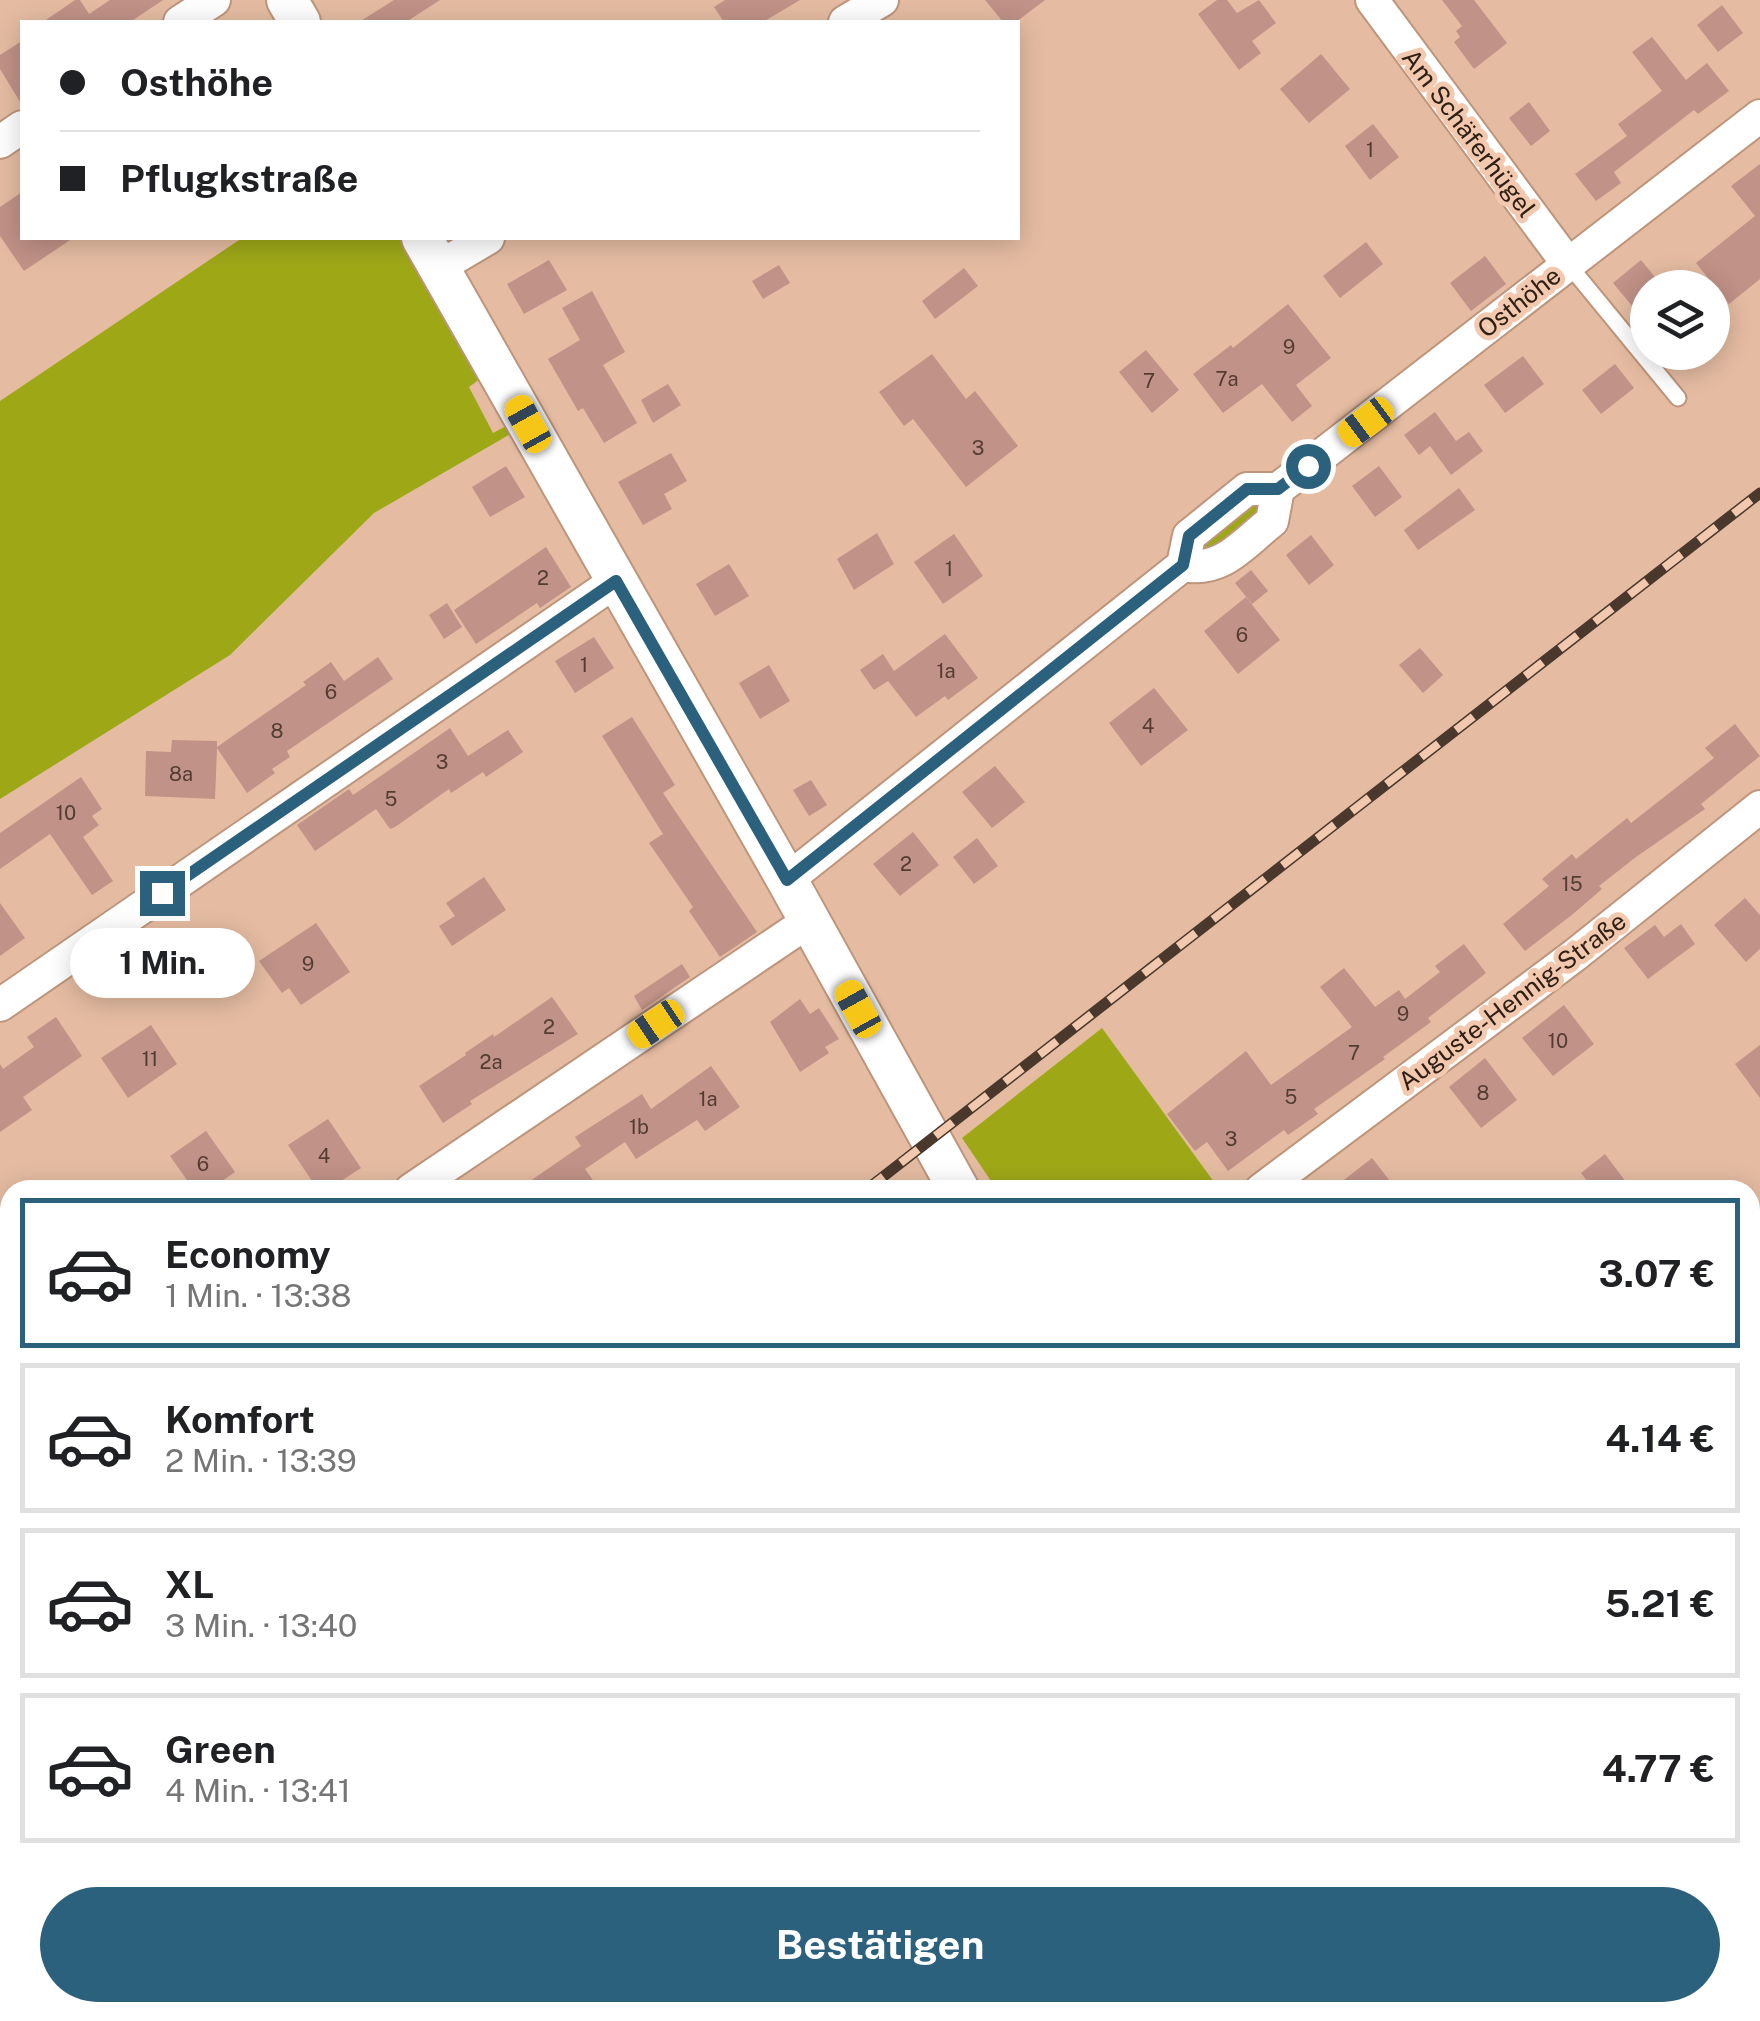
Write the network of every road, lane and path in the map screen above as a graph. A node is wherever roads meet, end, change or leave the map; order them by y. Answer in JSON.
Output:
{"nodes":[{"id":1,"x":214,"y":0,"type":"edge"},
{"id":2,"x":882,"y":0,"type":"edge"},
{"id":3,"x":1372,"y":0,"type":"edge"},
{"id":4,"x":183,"y":20,"type":"edge"},
{"id":5,"x":848,"y":20,"type":"edge"},
{"id":6,"x":1760,"y":116,"type":"edge"},
{"id":7,"x":480,"y":240,"type":"edge"},
{"id":8,"x":431,"y":252,"type":"edge"},
{"id":9,"x":1568,"y":264,"type":"junction"},
{"id":10,"x":1678,"y":398,"type":"dead end"},
{"id":11,"x":616,"y":581,"type":"junction"},
{"id":12,"x":1760,"y":807,"type":"edge"},
{"id":13,"x":787,"y":880,"type":"junction"},
{"id":14,"x":810,"y":921,"type":"junction"},
{"id":15,"x":0,"y":1005,"type":"edge"},
{"id":16,"x":427,"y":1180,"type":"edge"},
{"id":17,"x":953,"y":1180,"type":"edge"},
{"id":18,"x":1274,"y":1180,"type":"edge"}],
"edges":[{"from":1,"to":4,"type":"street"},
{"from":2,"to":5,"type":"street"},
{"from":3,"to":9,"type":"street","name":"Am Schäferhügel"},
{"from":6,"to":9,"type":"street","name":"Osthöhe"},
{"from":7,"to":8,"type":"street"},
{"from":8,"to":11,"type":"street"},
{"from":9,"to":10,"type":"lane"},
{"from":9,"to":13,"type":"street","name":"Osthöhe"},
{"from":11,"to":13,"type":"street"},
{"from":11,"to":15,"type":"street"},
{"from":12,"to":18,"type":"street","name":"Auguste-Hennig-Straße"},
{"from":13,"to":14,"type":"street"},
{"from":14,"to":16,"type":"street"},
{"from":14,"to":17,"type":"street"}]}
